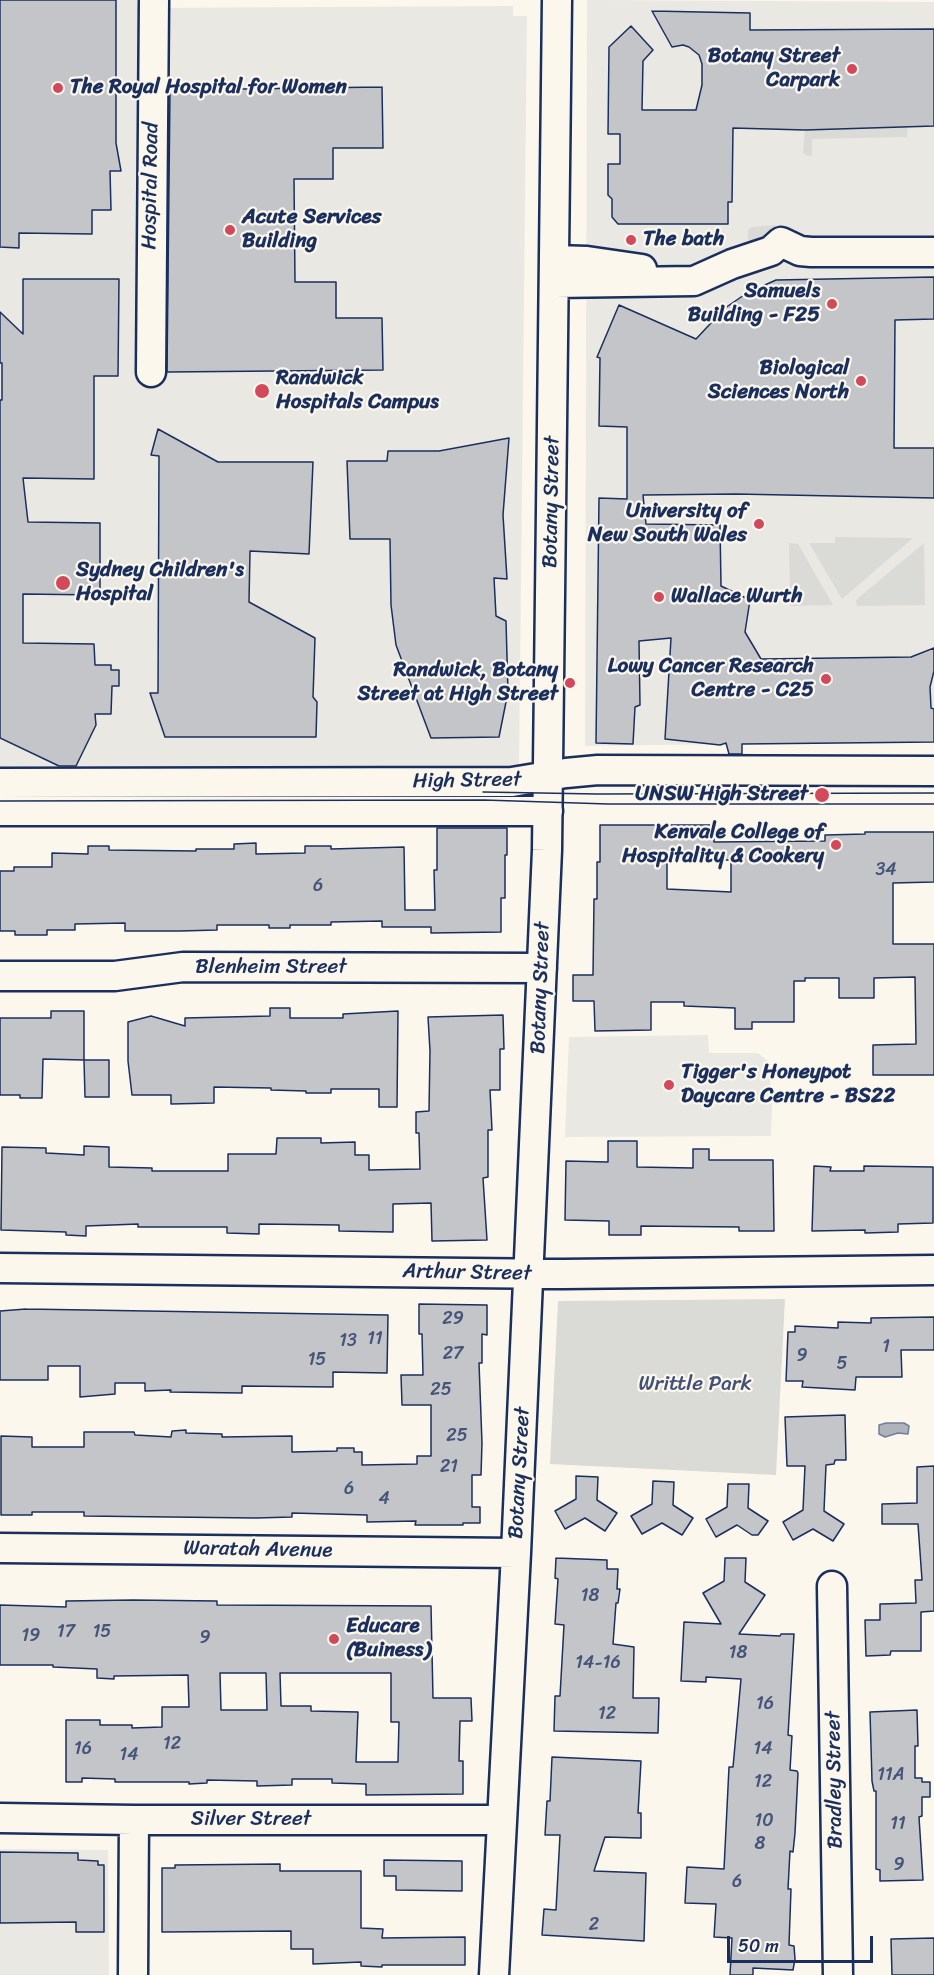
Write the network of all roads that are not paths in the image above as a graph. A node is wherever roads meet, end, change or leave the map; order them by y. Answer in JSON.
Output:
{"nodes":[{"id":1,"x":154,"y":0,"type":"edge"},
{"id":2,"x":557,"y":0,"type":"edge"},
{"id":3,"x":934,"y":252,"type":"edge"},
{"id":4,"x":555,"y":272,"type":"junction"},
{"id":5,"x":151,"y":372,"type":"dead end"},
{"id":6,"x":934,"y":771,"type":"edge"},
{"id":7,"x":549,"y":776,"type":"junction"},
{"id":8,"x":0,"y":783,"type":"edge"},
{"id":9,"x":0,"y":811,"type":"edge"},
{"id":10,"x":548,"y":811,"type":"junction"},
{"id":11,"x":542,"y":968,"type":"junction"},
{"id":12,"x":0,"y":976,"type":"edge"},
{"id":13,"x":0,"y":1268,"type":"edge"},
{"id":14,"x":934,"y":1270,"type":"edge"},
{"id":15,"x":529,"y":1273,"type":"junction"},
{"id":16,"x":0,"y":1548,"type":"edge"},
{"id":17,"x":516,"y":1553,"type":"junction"},
{"id":18,"x":832,"y":1586,"type":"dead end"},
{"id":19,"x":0,"y":1818,"type":"edge"},
{"id":20,"x":134,"y":1820,"type":"junction"},
{"id":21,"x":501,"y":1820,"type":"junction"},
{"id":22,"x":133,"y":1975,"type":"edge"},
{"id":23,"x":494,"y":1975,"type":"edge"},
{"id":24,"x":838,"y":1975,"type":"edge"}],
"edges":[{"from":1,"to":5,"type":"street","name":"Hospital Road"},
{"from":2,"to":4,"type":"street","name":"Botany Street"},
{"from":3,"to":4,"type":"street"},
{"from":4,"to":7,"type":"street","name":"Botany Street"},
{"from":6,"to":7,"type":"street","name":"High Street"},
{"from":7,"to":8,"type":"street","name":"High Street"},
{"from":7,"to":10,"type":"street","name":"Botany Street"},
{"from":9,"to":10,"type":"street","name":"High Street"},
{"from":10,"to":11,"type":"street","name":"Botany Street"},
{"from":11,"to":12,"type":"street","name":"Blenheim Street"},
{"from":11,"to":15,"type":"street","name":"Botany Street"},
{"from":13,"to":15,"type":"street","name":"Arthur Street"},
{"from":14,"to":15,"type":"street","name":"Arthur Street"},
{"from":15,"to":17,"type":"street","name":"Botany Street"},
{"from":16,"to":17,"type":"street","name":"Waratah Avenue"},
{"from":17,"to":21,"type":"street","name":"Botany Street"},
{"from":18,"to":24,"type":"street","name":"Bradley Street"},
{"from":19,"to":20,"type":"street","name":"Silver Street"},
{"from":20,"to":21,"type":"street","name":"Silver Street"},
{"from":20,"to":22,"type":"street"},
{"from":21,"to":23,"type":"street","name":"Botany Street"}]}
